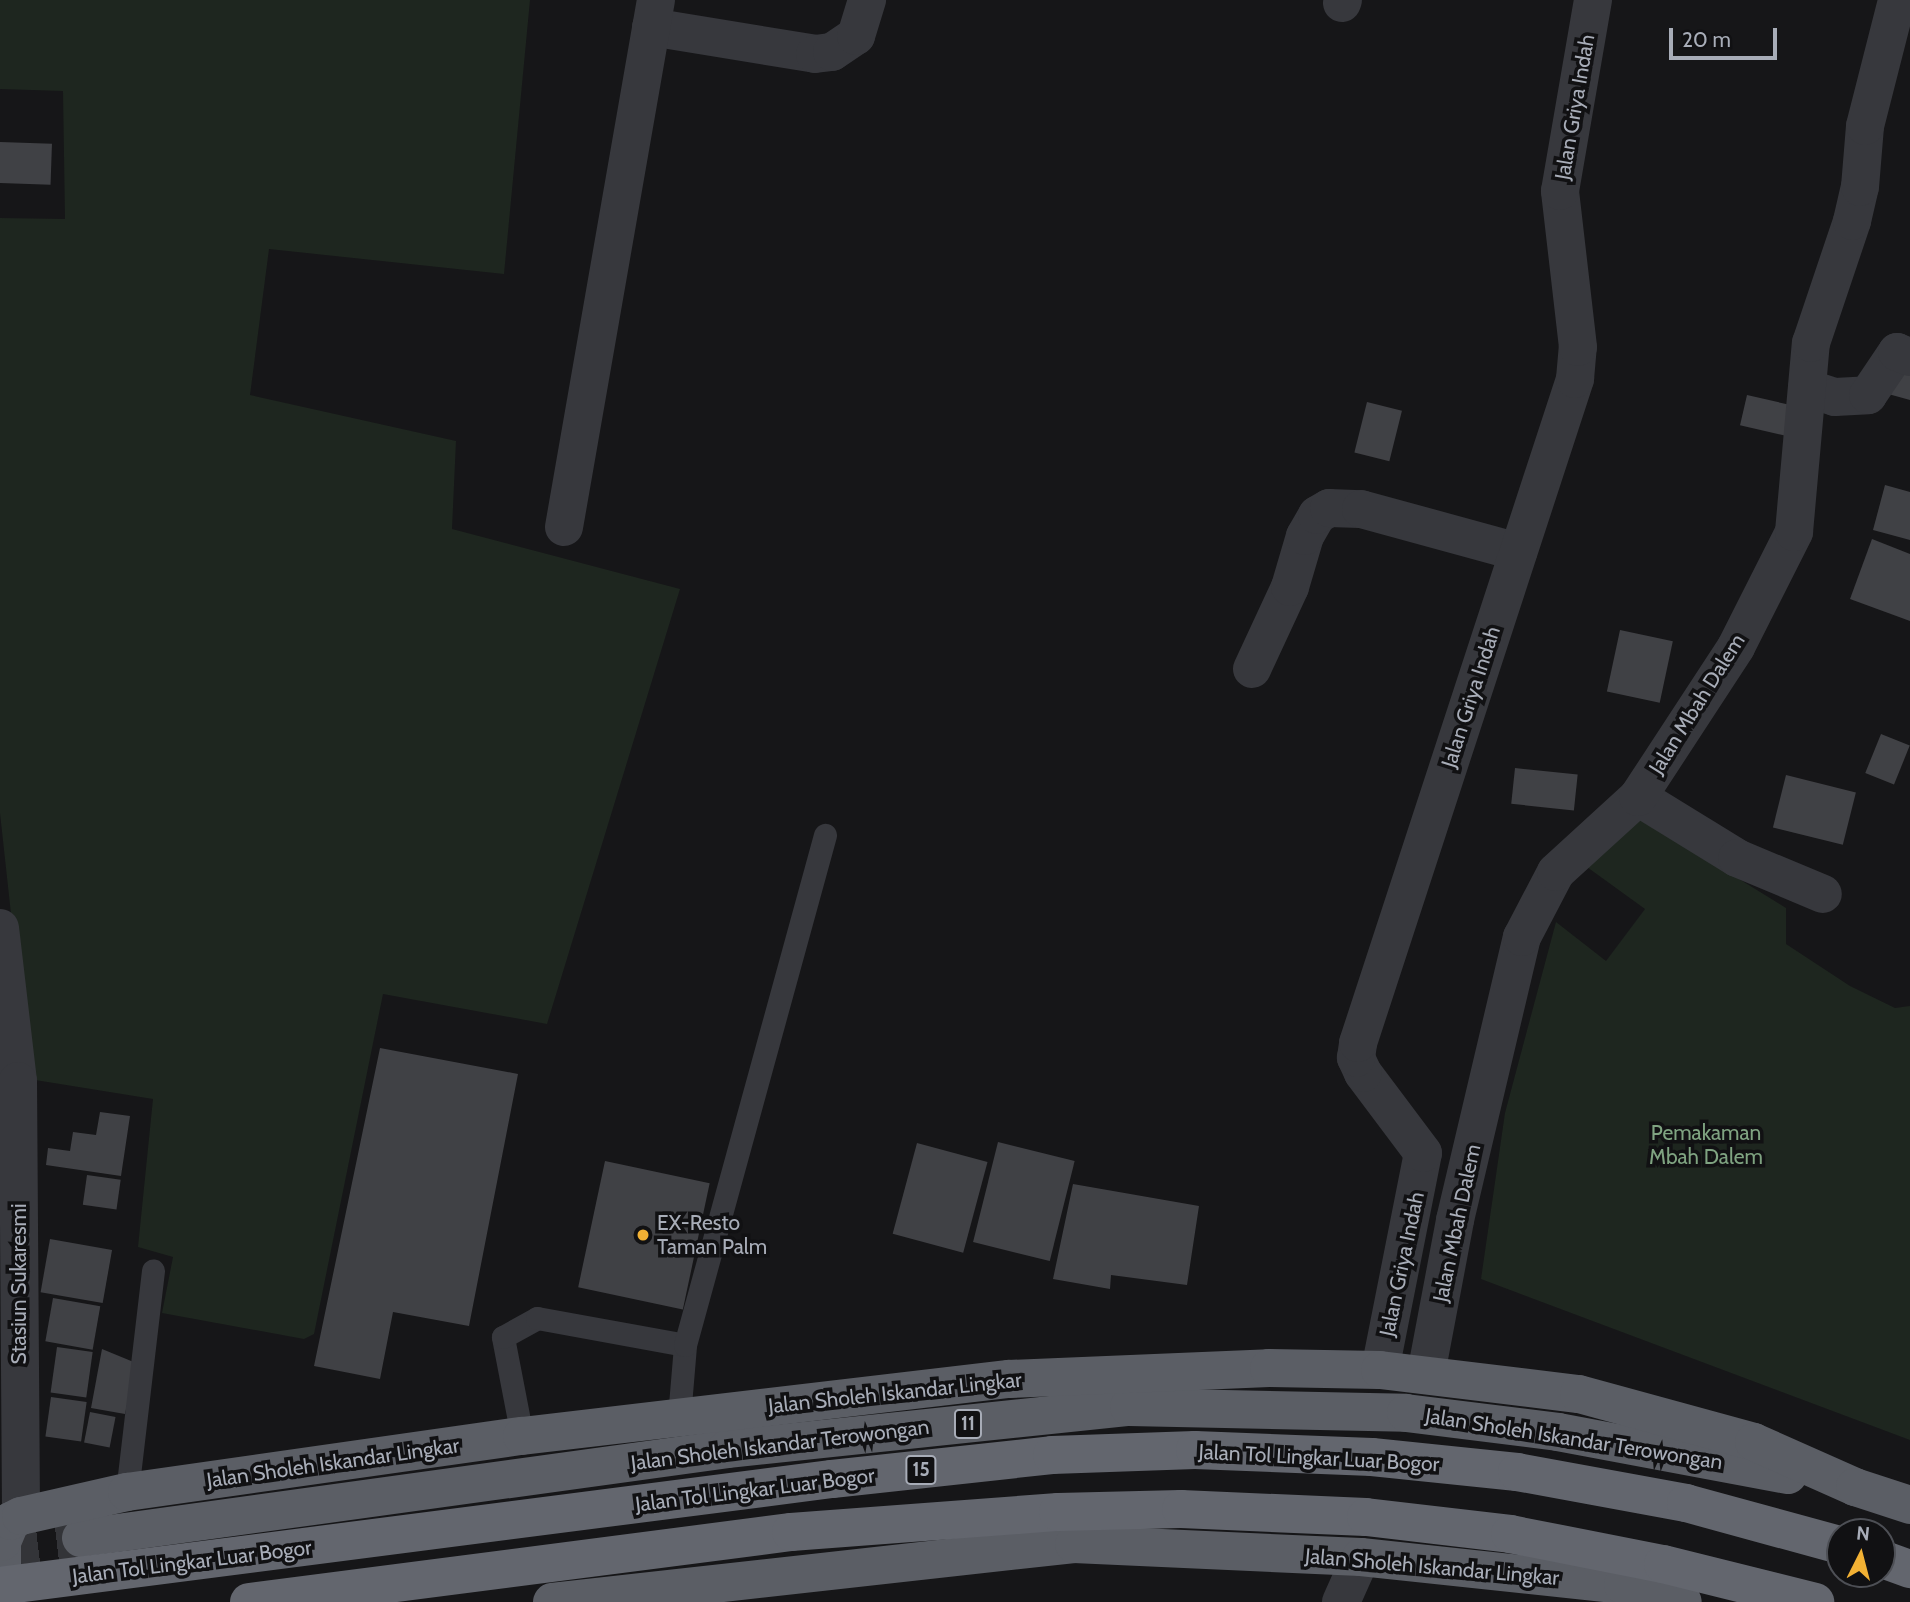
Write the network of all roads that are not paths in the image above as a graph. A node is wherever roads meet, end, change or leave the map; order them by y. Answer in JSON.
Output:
{"nodes":[{"id":1,"x":867,"y":0,"type":"edge"},
{"id":2,"x":1593,"y":0,"type":"edge"},
{"id":3,"x":1897,"y":0,"type":"edge"},
{"id":4,"x":654,"y":13,"type":"edge"},
{"id":5,"x":1910,"y":357,"type":"edge"},
{"id":6,"x":1807,"y":388,"type":"junction"},
{"id":7,"x":564,"y":527,"type":"dead end"},
{"id":8,"x":1518,"y":552,"type":"junction"},
{"id":9,"x":1252,"y":669,"type":"dead end"},
{"id":10,"x":1638,"y":797,"type":"junction"},
{"id":11,"x":825,"y":835,"type":"dead end"},
{"id":12,"x":1823,"y":894,"type":"dead end"},
{"id":13,"x":0,"y":928,"type":"edge"},
{"id":14,"x":153,"y":1271,"type":"dead end"},
{"id":15,"x":685,"y":1346,"type":"junction"},
{"id":16,"x":1380,"y":1370,"type":"junction"},
{"id":17,"x":1426,"y":1374,"type":"junction"},
{"id":18,"x":679,"y":1417,"type":"junction"},
{"id":19,"x":522,"y":1436,"type":"junction"},
{"id":20,"x":1855,"y":1487,"type":"junction"},
{"id":21,"x":127,"y":1492,"type":"junction"},
{"id":22,"x":1910,"y":1505,"type":"edge"},
{"id":23,"x":21,"y":1516,"type":"junction"},
{"id":24,"x":81,"y":1538,"type":"tunnel mouth"},
{"id":25,"x":1826,"y":1541,"type":"edge"},
{"id":26,"x":1361,"y":1557,"type":"junction"},
{"id":27,"x":0,"y":1586,"type":"edge"},
{"id":28,"x":710,"y":1592,"type":"edge"},
{"id":29,"x":2,"y":1602,"type":"edge"},
{"id":30,"x":249,"y":1602,"type":"edge"},
{"id":31,"x":309,"y":1602,"type":"edge"},
{"id":32,"x":552,"y":1602,"type":"edge"},
{"id":33,"x":1341,"y":1602,"type":"edge"},
{"id":34,"x":1683,"y":1602,"type":"edge"},
{"id":35,"x":1813,"y":1602,"type":"edge"}],
"edges":[{"from":1,"to":4,"type":"street"},
{"from":2,"to":8,"type":"street","name":"Jalan Griya Indah"},
{"from":3,"to":6,"type":"street","name":"Jalan Mbah Dalem"},
{"from":4,"to":7,"type":"street"},
{"from":5,"to":6,"type":"street"},
{"from":6,"to":10,"type":"street","name":"Jalan Mbah Dalem"},
{"from":8,"to":9,"type":"street"},
{"from":8,"to":16,"type":"street","name":"Jalan Griya Indah"},
{"from":10,"to":12,"type":"street"},
{"from":10,"to":17,"type":"street","name":"Jalan Mbah Dalem"},
{"from":11,"to":15,"type":"lane"},
{"from":13,"to":23,"type":"street","name":"Stasiun Sukaresmi"},
{"from":14,"to":21,"type":"lane"},
{"from":15,"to":18,"type":"lane"},
{"from":15,"to":19,"type":"lane"},
{"from":16,"to":17,"type":"highway","name":"Jalan Sholeh Iskandar Lingkar"},
{"from":16,"to":18,"type":"highway","name":"Jalan Sholeh Iskandar Lingkar"},
{"from":17,"to":20,"type":"highway","name":"Jalan Sholeh Iskandar Lingkar"},
{"from":18,"to":19,"type":"highway","name":"Jalan Sholeh Iskandar Lingkar"},
{"from":19,"to":21,"type":"highway","name":"Jalan Sholeh Iskandar Lingkar"},
{"from":20,"to":22,"type":"highway","number":"11"},
{"from":20,"to":24,"type":"highway","name":"Jalan Sholeh Iskandar Terowongan","number":"11"},
{"from":21,"to":23,"type":"highway","name":"Jalan Sholeh Iskandar Lingkar"},
{"from":23,"to":29,"type":"highway"},
{"from":25,"to":27,"type":"highway","name":"Jalan Tol Lingkar Luar Bogor","number":"15","bridge":true},
{"from":26,"to":28,"type":"highway","name":"Jalan Sholeh Iskandar Lingkar"},
{"from":26,"to":33,"type":"street"},
{"from":26,"to":34,"type":"highway","name":"Jalan Sholeh Iskandar Lingkar"},
{"from":28,"to":32,"type":"highway","name":"Jalan Sholeh Iskandar Lingkar"},
{"from":30,"to":35,"type":"highway","bridge":true},
{"from":31,"to":35,"type":"highway"}]}
